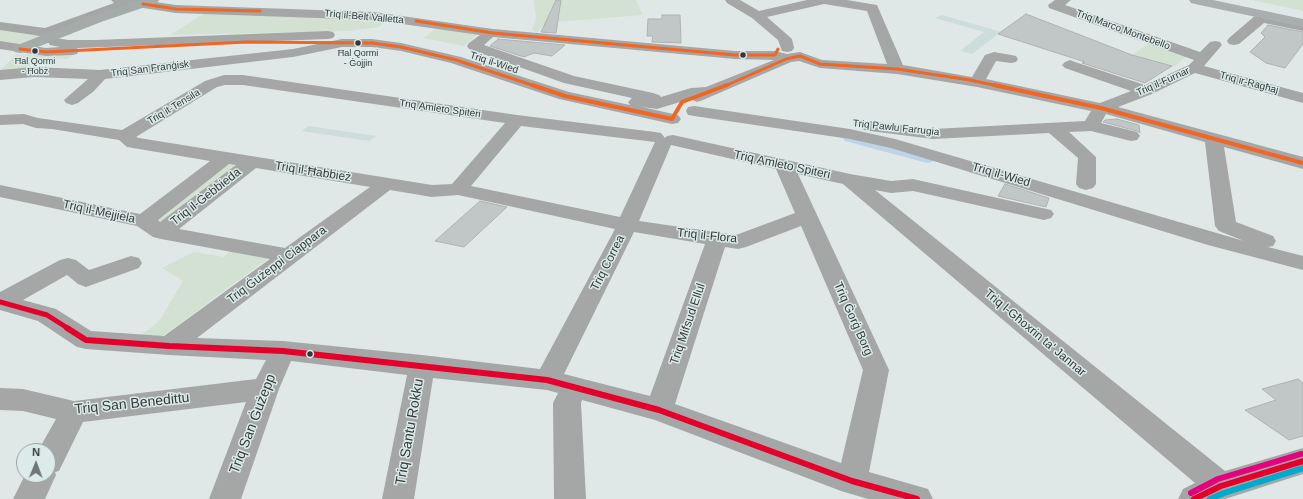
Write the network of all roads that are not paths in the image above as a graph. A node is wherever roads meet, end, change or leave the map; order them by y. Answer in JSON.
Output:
{"nodes":[{"id":1,"x":731,"y":0,"type":"edge"},
{"id":2,"x":1066,"y":0,"type":"edge"},
{"id":3,"x":1190,"y":0,"type":"edge"},
{"id":4,"x":1195,"y":0,"type":"edge"},
{"id":5,"x":122,"y":1,"type":"edge"},
{"id":6,"x":148,"y":2,"type":"edge"},
{"id":7,"x":878,"y":4,"type":"edge"},
{"id":8,"x":1226,"y":4,"type":"edge"},
{"id":9,"x":756,"y":16,"type":"junction"},
{"id":10,"x":1303,"y":16,"type":"edge"},
{"id":11,"x":1303,"y":23,"type":"edge"},
{"id":12,"x":0,"y":26,"type":"edge"},
{"id":13,"x":1303,"y":26,"type":"edge"},
{"id":14,"x":52,"y":36,"type":"junction"},
{"id":15,"x":486,"y":37,"type":"dead end"},
{"id":16,"x":1234,"y":41,"type":"dead end"},
{"id":17,"x":308,"y":43,"type":"junction"},
{"id":18,"x":1215,"y":45,"type":"dead end"},
{"id":19,"x":0,"y":46,"type":"edge"},
{"id":20,"x":20,"y":49,"type":"junction"},
{"id":21,"x":787,"y":54,"type":"junction"},
{"id":22,"x":0,"y":57,"type":"edge"},
{"id":23,"x":1011,"y":59,"type":"dead end"},
{"id":24,"x":231,"y":60,"type":"junction"},
{"id":25,"x":1199,"y":63,"type":"junction"},
{"id":26,"x":1070,"y":65,"type":"dead end"},
{"id":27,"x":0,"y":67,"type":"edge"},
{"id":28,"x":897,"y":69,"type":"junction"},
{"id":29,"x":0,"y":75,"type":"edge"},
{"id":30,"x":100,"y":75,"type":"junction"},
{"id":31,"x":224,"y":80,"type":"junction"},
{"id":32,"x":977,"y":82,"type":"junction"},
{"id":33,"x":1146,"y":91,"type":"junction"},
{"id":34,"x":1303,"y":98,"type":"edge"},
{"id":35,"x":72,"y":100,"type":"dead end"},
{"id":36,"x":681,"y":105,"type":"junction"},
{"id":37,"x":1101,"y":108,"type":"junction"},
{"id":38,"x":0,"y":120,"type":"edge"},
{"id":39,"x":517,"y":120,"type":"junction"},
{"id":40,"x":1091,"y":126,"type":"junction"},
{"id":41,"x":1053,"y":128,"type":"junction"},
{"id":42,"x":666,"y":135,"type":"junction"},
{"id":43,"x":125,"y":136,"type":"junction"},
{"id":44,"x":1132,"y":136,"type":"dead end"},
{"id":45,"x":1214,"y":140,"type":"junction"},
{"id":46,"x":225,"y":158,"type":"junction"},
{"id":47,"x":251,"y":163,"type":"junction"},
{"id":48,"x":1303,"y":163,"type":"edge"},
{"id":49,"x":784,"y":165,"type":"junction"},
{"id":50,"x":850,"y":180,"type":"junction"},
{"id":51,"x":386,"y":184,"type":"junction"},
{"id":52,"x":1086,"y":184,"type":"dead end"},
{"id":53,"x":458,"y":189,"type":"junction"},
{"id":54,"x":0,"y":191,"type":"edge"},
{"id":55,"x":1044,"y":214,"type":"dead end"},
{"id":56,"x":807,"y":216,"type":"junction"},
{"id":57,"x":628,"y":225,"type":"junction"},
{"id":58,"x":152,"y":227,"type":"junction"},
{"id":59,"x":718,"y":239,"type":"junction"},
{"id":60,"x":1303,"y":255,"type":"edge"},
{"id":61,"x":289,"y":256,"type":"junction"},
{"id":62,"x":131,"y":263,"type":"dead end"},
{"id":63,"x":1303,"y":264,"type":"edge"},
{"id":64,"x":0,"y":302,"type":"edge"},
{"id":65,"x":169,"y":346,"type":"junction"},
{"id":66,"x":283,"y":351,"type":"junction"},
{"id":67,"x":422,"y":366,"type":"junction"},
{"id":68,"x":547,"y":380,"type":"junction"},
{"id":69,"x":574,"y":387,"type":"junction"},
{"id":70,"x":265,"y":389,"type":"junction"},
{"id":71,"x":0,"y":399,"type":"edge"},
{"id":72,"x":659,"y":410,"type":"junction"},
{"id":73,"x":74,"y":412,"type":"junction"},
{"id":74,"x":56,"y":447,"type":"edge"},
{"id":75,"x":1303,"y":461,"type":"edge"},
{"id":76,"x":852,"y":480,"type":"junction"},
{"id":77,"x":37,"y":483,"type":"edge"},
{"id":78,"x":1210,"y":494,"type":"edge"},
{"id":79,"x":29,"y":499,"type":"edge"},
{"id":80,"x":225,"y":499,"type":"edge"},
{"id":81,"x":398,"y":499,"type":"edge"},
{"id":82,"x":570,"y":499,"type":"edge"},
{"id":83,"x":917,"y":499,"type":"edge"}],
"edges":[{"from":1,"to":9,"type":"street"},
{"from":2,"to":25,"type":"street","name":"Triq Marco Montebello"},
{"from":3,"to":8,"type":"highway"},
{"from":4,"to":8,"type":"highway"},
{"from":5,"to":6,"type":"street","name":"Triq il-Belt Valletta"},
{"from":5,"to":14,"type":"street"},
{"from":6,"to":14,"type":"main road"},
{"from":6,"to":21,"type":"street","name":"Triq il-Belt Valletta"},
{"from":7,"to":9,"type":"street"},
{"from":7,"to":28,"type":"street"},
{"from":8,"to":10,"type":"highway"},
{"from":8,"to":11,"type":"highway"},
{"from":9,"to":21,"type":"street"},
{"from":12,"to":14,"type":"street","name":"Triq il-Wied"},
{"from":13,"to":16,"type":"street"},
{"from":14,"to":17,"type":"street","name":"Triq il-Wied"},
{"from":14,"to":20,"type":"main road"},
{"from":15,"to":36,"type":"street","name":"Triq il-Wied"},
{"from":17,"to":20,"type":"street","name":"Triq il-Wied"},
{"from":17,"to":24,"type":"street","name":"Triq San Franġisk"},
{"from":17,"to":36,"type":"street","name":"Triq il-Wied"},
{"from":17,"to":42,"type":"street","name":"Triq San Franġisk"},
{"from":18,"to":25,"type":"street","name":"Triq il-Furnar"},
{"from":19,"to":20,"type":"street","name":"Triq il-Wied"},
{"from":20,"to":22,"type":"street"},
{"from":20,"to":27,"type":"street"},
{"from":21,"to":28,"type":"street","name":"Triq il-Belt Valletta"},
{"from":21,"to":36,"type":"street"},
{"from":23,"to":32,"type":"street"},
{"from":24,"to":30,"type":"street","name":"Triq San Franġisk"},
{"from":24,"to":31,"type":"street"},
{"from":25,"to":33,"type":"street","name":"Triq il-Furnar"},
{"from":25,"to":34,"type":"street","name":"Triq ir-Ragħaj"},
{"from":26,"to":33,"type":"street"},
{"from":28,"to":32,"type":"street","name":"Triq il-Belt Valletta"},
{"from":29,"to":30,"type":"street","name":"Triq San Franġisk"},
{"from":30,"to":35,"type":"street"},
{"from":31,"to":39,"type":"street","name":"Triq Amleto Spiteri"},
{"from":31,"to":43,"type":"street","name":"Triq it-Tensila"},
{"from":32,"to":37,"type":"street","name":"Triq il-Belt Valletta"},
{"from":33,"to":37,"type":"street","name":"Triq il-Furnar"},
{"from":36,"to":41,"type":"street","name":"Triq Pawlu Farrugia"},
{"from":36,"to":42,"type":"street","name":"Triq Correa"},
{"from":36,"to":63,"type":"street","name":"Triq il-Wied"},
{"from":37,"to":40,"type":"street"},
{"from":37,"to":45,"type":"street","name":"Triq il-Belt Valletta"},
{"from":38,"to":43,"type":"street","name":"Triq il-Ħabbież"},
{"from":39,"to":42,"type":"street","name":"Triq Amleto Spiteri"},
{"from":39,"to":53,"type":"street"},
{"from":40,"to":41,"type":"street","name":"Triq Pawlu Farrugia"},
{"from":40,"to":44,"type":"street","name":"Triq Pawlu Farrugia"},
{"from":41,"to":52,"type":"street"},
{"from":42,"to":49,"type":"street","name":"Triq Amleto Spiteri"},
{"from":42,"to":57,"type":"street","name":"Triq Correa"},
{"from":43,"to":46,"type":"street","name":"Triq il-Ħabbież"},
{"from":45,"to":48,"type":"street","name":"Triq il-Belt Valletta"},
{"from":45,"to":60,"type":"street"},
{"from":46,"to":47,"type":"street","name":"Triq il-Ħabbież"},
{"from":46,"to":58,"type":"street","name":"Triq il-Ġebbieda"},
{"from":47,"to":51,"type":"street","name":"Triq il-Ħabbież"},
{"from":47,"to":58,"type":"street","name":"Triq il-Ġebbieda"},
{"from":49,"to":50,"type":"street","name":"Triq Amleto Spiteri"},
{"from":49,"to":56,"type":"street","name":"Triq Ġorġ Borg"},
{"from":50,"to":55,"type":"street","name":"Triq Amleto Spiteri"},
{"from":50,"to":78,"type":"street","name":"Triq l-Għoxrin ta' Jannar"},
{"from":51,"to":53,"type":"street","name":"Triq il-Ħabbież"},
{"from":51,"to":61,"type":"street","name":"Triq Ġużeppi Ciappara"},
{"from":53,"to":57,"type":"street","name":"Triq il-Ħabbież"},
{"from":54,"to":58,"type":"street","name":"Triq il-Mejjiela"},
{"from":56,"to":59,"type":"street","name":"Triq il-Flora"},
{"from":56,"to":76,"type":"street","name":"Triq Ġorġ Borg"},
{"from":57,"to":59,"type":"street","name":"Triq il-Flora"},
{"from":57,"to":68,"type":"street","name":"Triq Correa"},
{"from":58,"to":61,"type":"street","name":"Triq il-Mejjiela"},
{"from":59,"to":72,"type":"street","name":"Triq Mifsud Ellul"},
{"from":61,"to":65,"type":"street","name":"Triq Ġużeppi Ciappara"},
{"from":62,"to":64,"type":"street"},
{"from":64,"to":65,"type":"street"},
{"from":65,"to":66,"type":"street"},
{"from":66,"to":67,"type":"street"},
{"from":66,"to":70,"type":"street","name":"Triq San Ġużepp"},
{"from":67,"to":68,"type":"street"},
{"from":67,"to":81,"type":"street","name":"Triq Santu Rokku"},
{"from":68,"to":69,"type":"street"},
{"from":69,"to":72,"type":"street"},
{"from":69,"to":82,"type":"street"},
{"from":70,"to":73,"type":"street","name":"Triq San Benedittu"},
{"from":70,"to":80,"type":"street","name":"Triq San Ġużepp"},
{"from":71,"to":73,"type":"street","name":"Triq San Benedittu"},
{"from":72,"to":76,"type":"street"},
{"from":73,"to":74,"type":"street"},
{"from":75,"to":78,"type":"street"},
{"from":76,"to":83,"type":"street"},
{"from":77,"to":79,"type":"street"}]}
